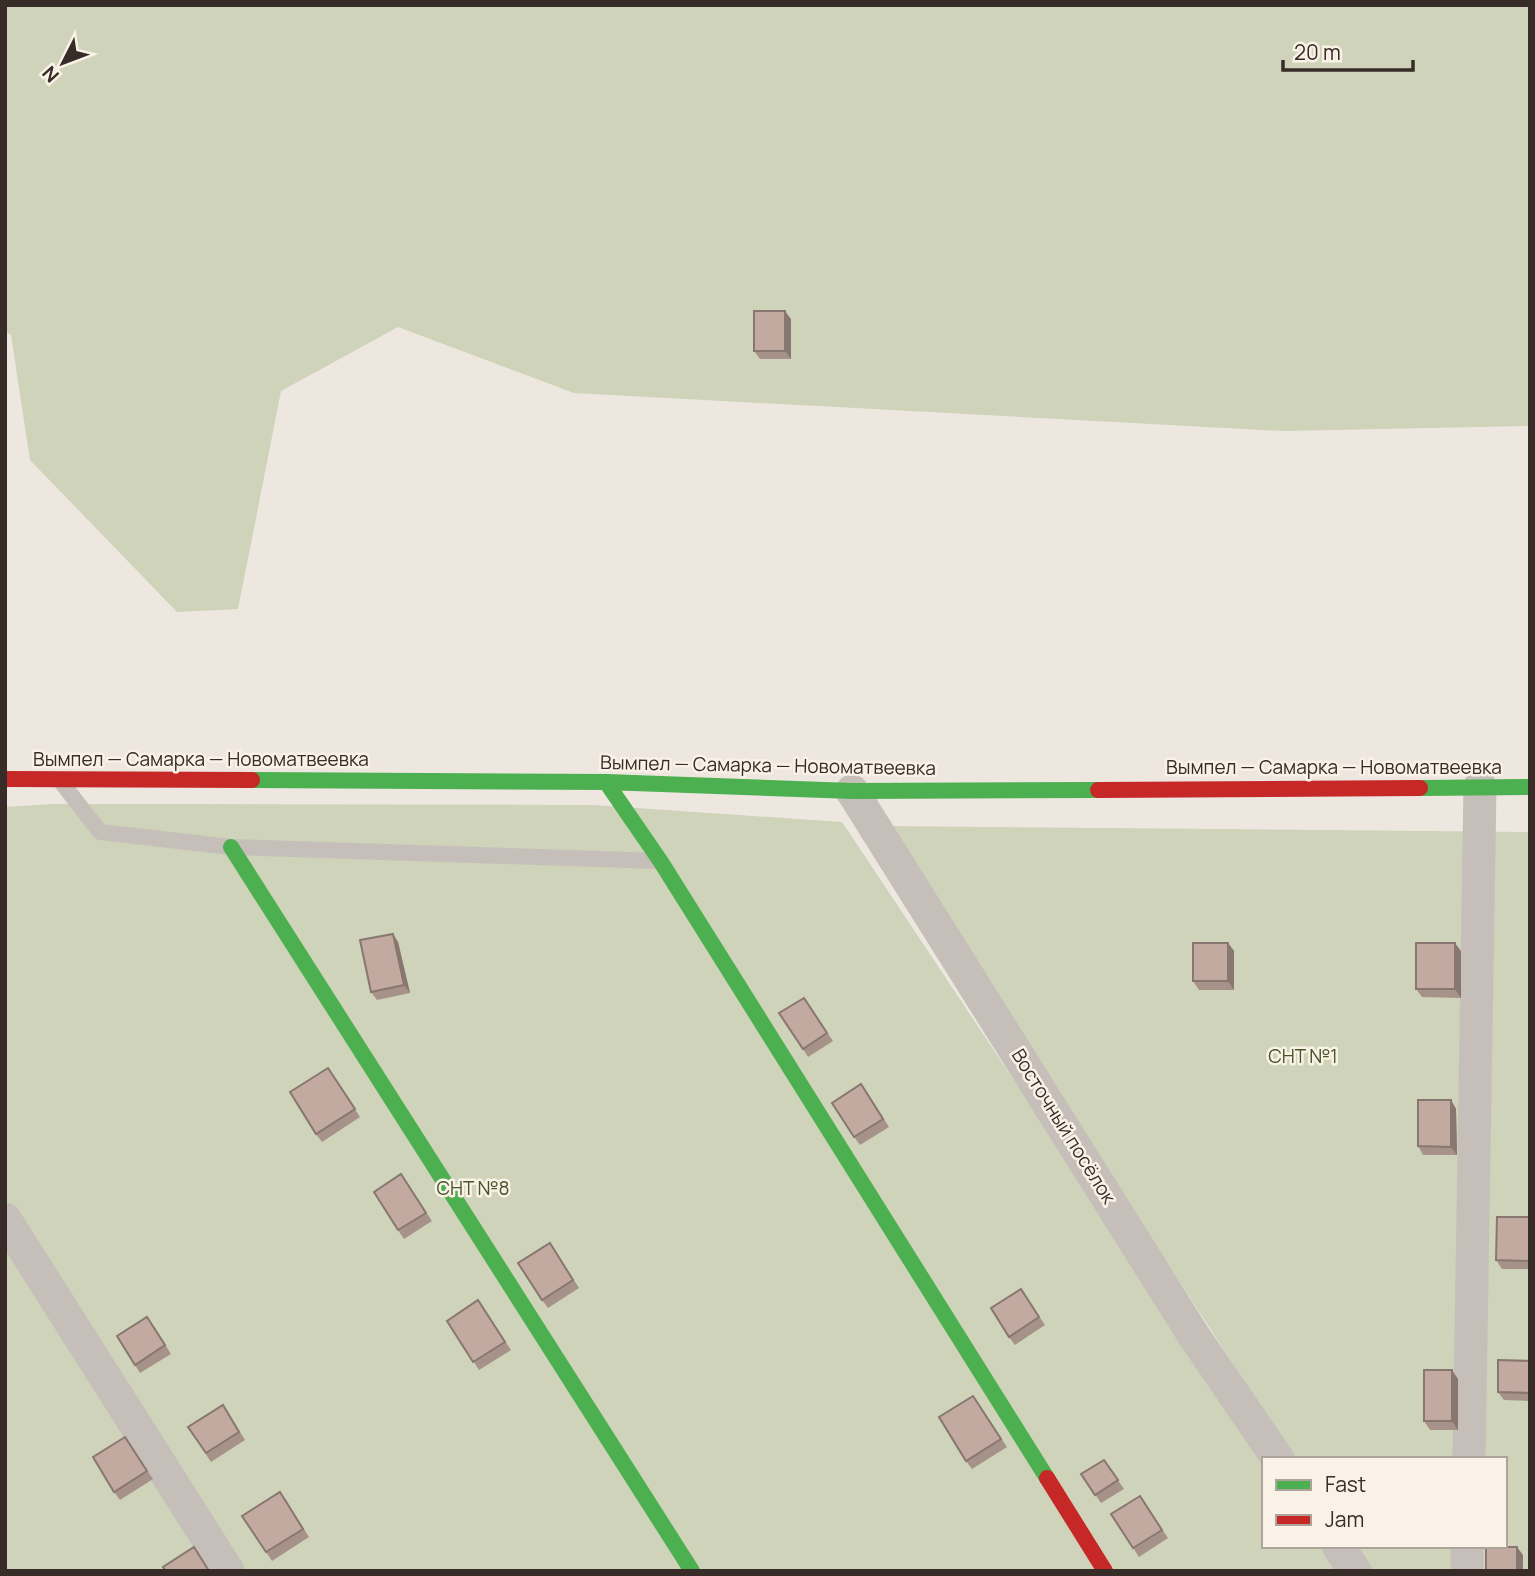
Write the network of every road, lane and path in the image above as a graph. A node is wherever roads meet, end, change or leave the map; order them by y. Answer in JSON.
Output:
{"nodes":[{"id":1,"x":5,"y":779,"type":"edge"},
{"id":2,"x":60,"y":780,"type":"junction"},
{"id":3,"x":606,"y":782,"type":"junction"},
{"id":4,"x":1480,"y":786,"type":"junction"},
{"id":5,"x":1530,"y":787,"type":"edge"},
{"id":6,"x":852,"y":791,"type":"junction"},
{"id":7,"x":231,"y":847,"type":"junction"},
{"id":8,"x":661,"y":862,"type":"junction"},
{"id":9,"x":5,"y":1219,"type":"edge"},
{"id":10,"x":1277,"y":1457,"type":"edge"},
{"id":11,"x":1469,"y":1457,"type":"edge"},
{"id":12,"x":1339,"y":1548,"type":"edge"},
{"id":13,"x":1467,"y":1548,"type":"edge"},
{"id":14,"x":228,"y":1571,"type":"edge"},
{"id":15,"x":692,"y":1571,"type":"edge"},
{"id":16,"x":1105,"y":1571,"type":"edge"},
{"id":17,"x":1355,"y":1571,"type":"edge"},
{"id":18,"x":1467,"y":1571,"type":"edge"}],
"edges":[{"from":1,"to":2,"type":"street","name":"Вымпел — Самарка — Новоматвеевка"},
{"from":2,"to":3,"type":"street","name":"Вымпел — Самарка — Новоматвеевка"},
{"from":2,"to":7,"type":"lane"},
{"from":3,"to":6,"type":"street","name":"Вымпел — Самарка — Новоматвеевка"},
{"from":3,"to":8,"type":"street"},
{"from":4,"to":5,"type":"street","name":"Вымпел — Самарка — Новоматвеевка"},
{"from":4,"to":6,"type":"street","name":"Вымпел — Самарка — Новоматвеевка"},
{"from":4,"to":11,"type":"street"},
{"from":6,"to":10,"type":"street","name":"Восточный посёлок"},
{"from":7,"to":8,"type":"lane"},
{"from":7,"to":15,"type":"street"},
{"from":8,"to":16,"type":"street"},
{"from":9,"to":14,"type":"street"},
{"from":12,"to":17,"type":"street"},
{"from":13,"to":18,"type":"street"}]}
